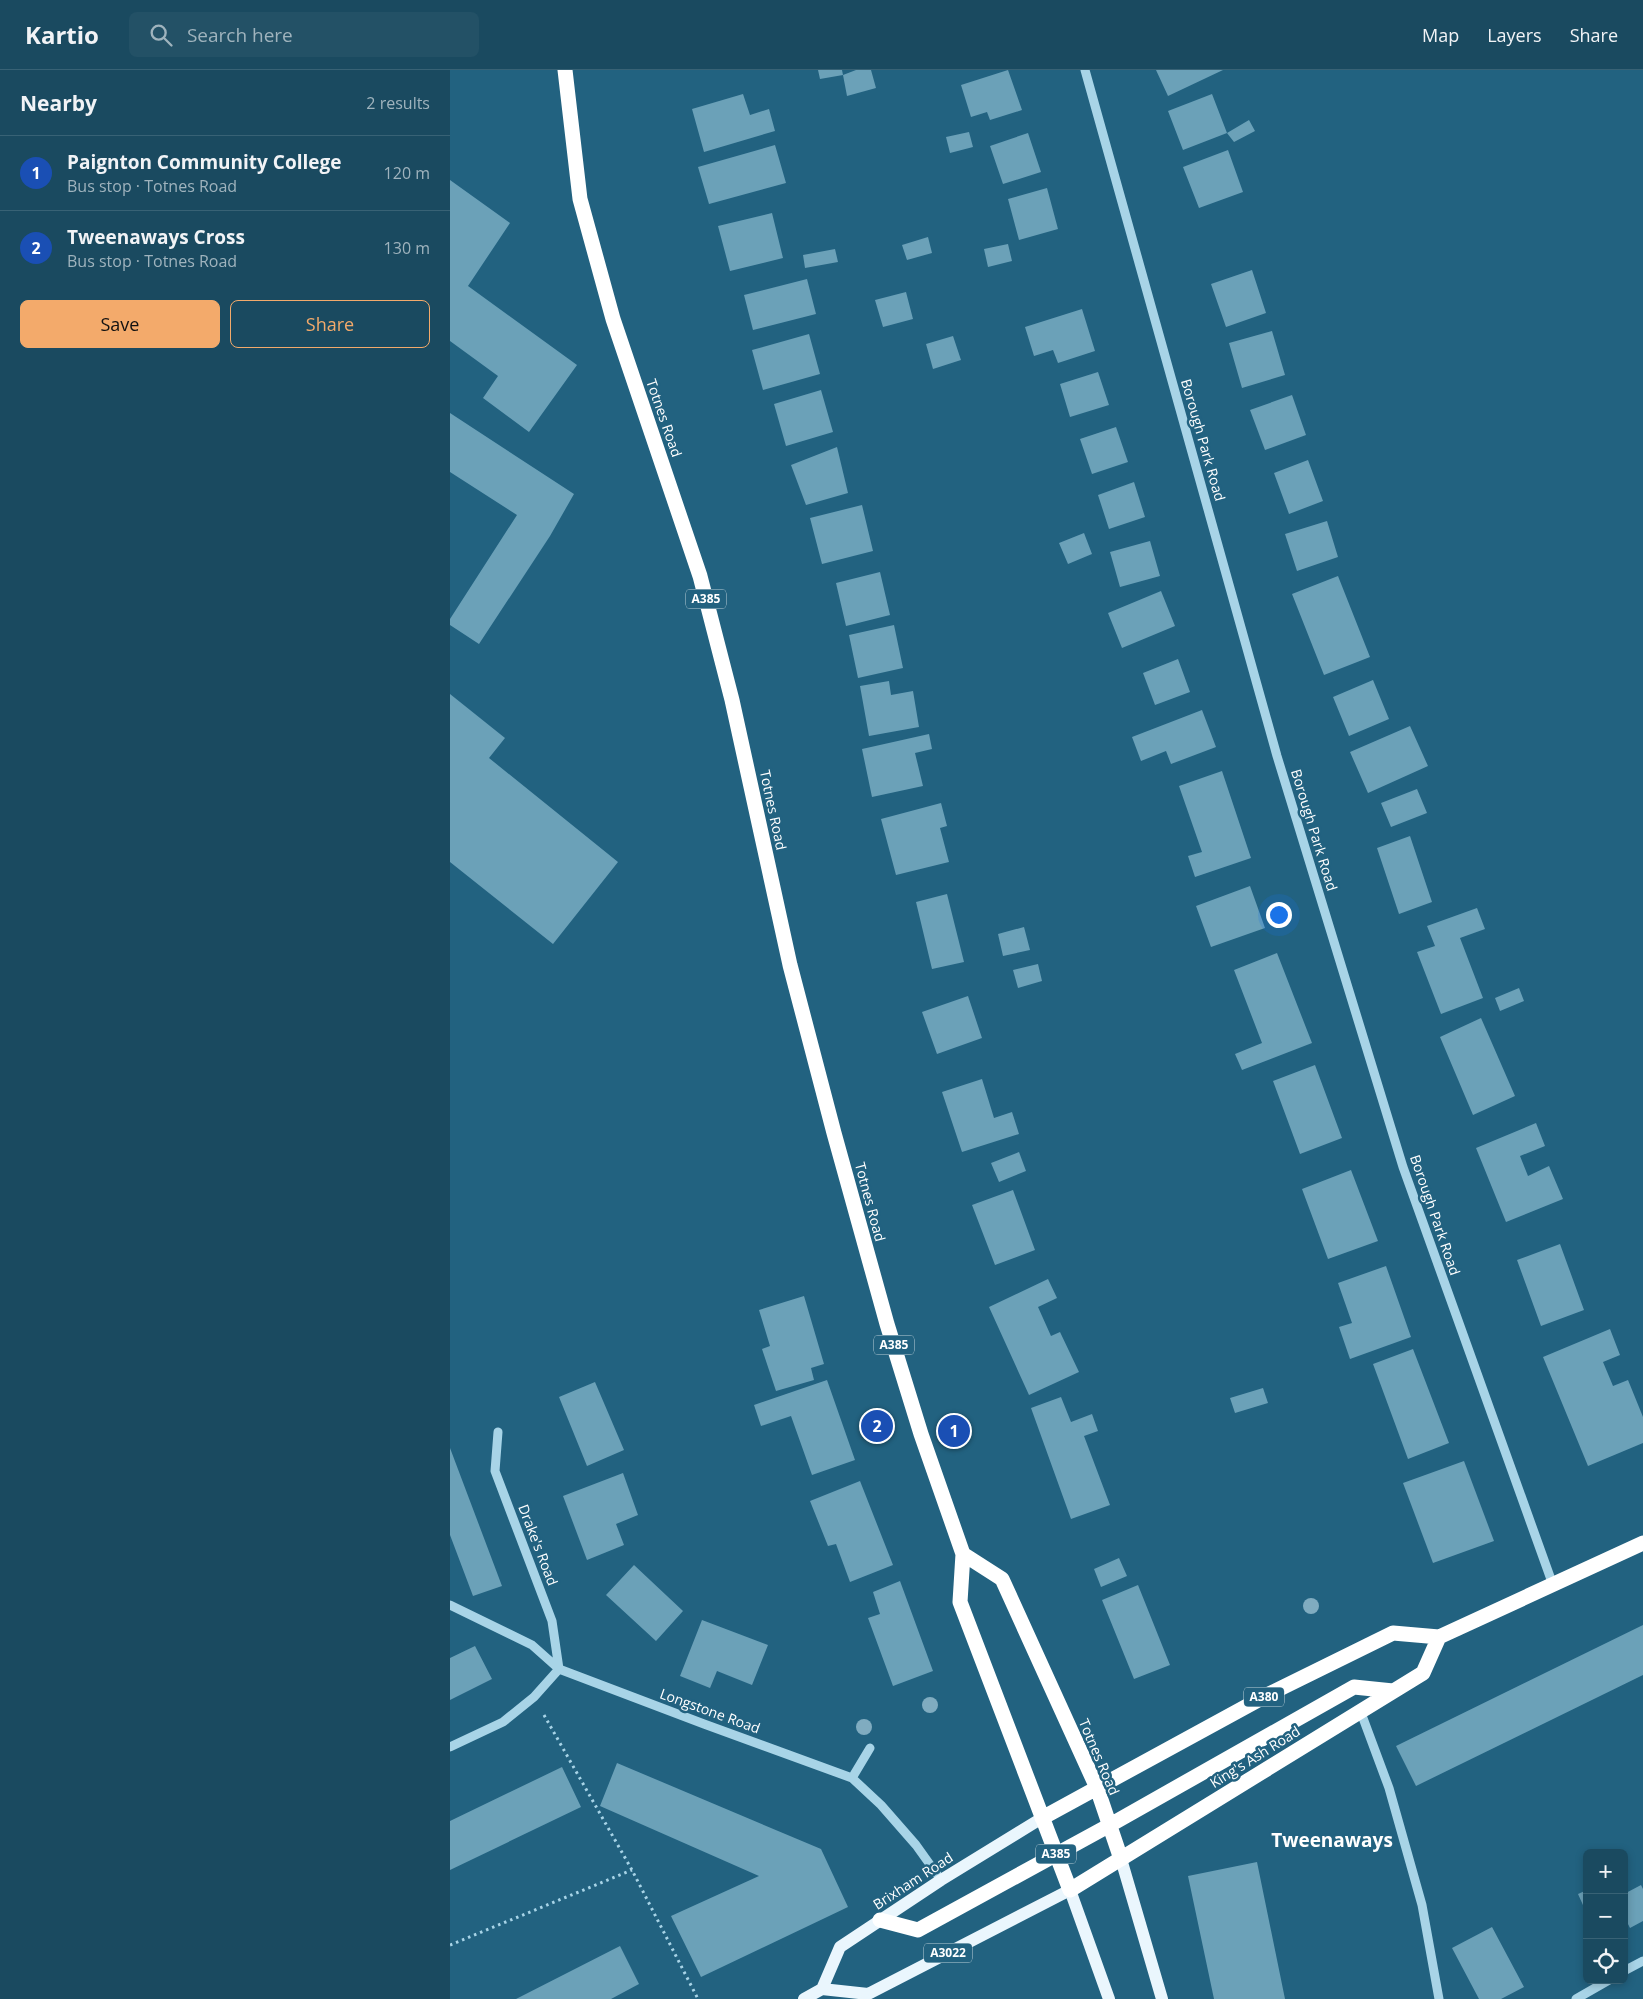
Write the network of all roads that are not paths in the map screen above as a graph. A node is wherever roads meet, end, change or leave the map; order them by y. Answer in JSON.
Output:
{"nodes":[{"id":1,"x":565,"y":70,"type":"edge"},
{"id":2,"x":1085,"y":70,"type":"edge"},
{"id":3,"x":498,"y":1432,"type":"dead end"},
{"id":4,"x":1643,"y":1543,"type":"edge"},
{"id":5,"x":963,"y":1554,"type":"junction"},
{"id":6,"x":1553,"y":1586,"type":"junction"},
{"id":7,"x":450,"y":1605,"type":"edge"},
{"id":8,"x":1439,"y":1637,"type":"junction"},
{"id":9,"x":559,"y":1669,"type":"junction"},
{"id":10,"x":1393,"y":1691,"type":"junction"},
{"id":11,"x":1360,"y":1710,"type":"junction"},
{"id":12,"x":450,"y":1747,"type":"edge"},
{"id":13,"x":870,"y":1748,"type":"dead end"},
{"id":14,"x":852,"y":1778,"type":"junction"},
{"id":15,"x":1096,"y":1788,"type":"junction"},
{"id":16,"x":1042,"y":1818,"type":"junction"},
{"id":17,"x":1110,"y":1825,"type":"junction"},
{"id":18,"x":1057,"y":1855,"type":"junction"},
{"id":19,"x":1122,"y":1860,"type":"junction"},
{"id":20,"x":942,"y":1880,"type":"junction"},
{"id":21,"x":1070,"y":1890,"type":"junction"},
{"id":22,"x":880,"y":1920,"type":"junction"},
{"id":23,"x":1643,"y":1961,"type":"edge"},
{"id":24,"x":1628,"y":1970,"type":"edge"},
{"id":25,"x":1602,"y":1984,"type":"edge"},
{"id":26,"x":822,"y":1989,"type":"junction"},
{"id":27,"x":804,"y":1999,"type":"edge"},
{"id":28,"x":1109,"y":1999,"type":"edge"},
{"id":29,"x":1162,"y":1999,"type":"edge"},
{"id":30,"x":1439,"y":1999,"type":"edge"},
{"id":31,"x":1576,"y":1999,"type":"edge"}],
"edges":[{"from":1,"to":5,"type":"highway","name":"Totnes Road","number":"A385"},
{"from":2,"to":6,"type":"street","name":"Borough Park Road"},
{"from":3,"to":9,"type":"street","name":"Drake's Road"},
{"from":4,"to":6,"type":"highway","number":"A380"},
{"from":5,"to":15,"type":"highway","name":"Totnes Road"},
{"from":5,"to":16,"type":"highway","name":"Totnes Road","number":"A385"},
{"from":6,"to":8,"type":"highway","number":"A380"},
{"from":7,"to":9,"type":"street"},
{"from":8,"to":10,"type":"highway","name":"King's Ash Road"},
{"from":8,"to":15,"type":"highway","number":"A380"},
{"from":9,"to":12,"type":"street"},
{"from":9,"to":14,"type":"street","name":"Longstone Road"},
{"from":10,"to":11,"type":"highway","name":"King's Ash Road"},
{"from":10,"to":17,"type":"highway"},
{"from":11,"to":19,"type":"highway","name":"King's Ash Road"},
{"from":11,"to":30,"type":"street"},
{"from":13,"to":14,"type":"street"},
{"from":14,"to":20,"type":"street","name":"Longstone Road"},
{"from":15,"to":16,"type":"highway","number":"A380"},
{"from":15,"to":17,"type":"highway","name":"Totnes Road"},
{"from":16,"to":18,"type":"highway","name":"Totnes Road","number":"A385"},
{"from":16,"to":20,"type":"main road","name":"Brixham Road"},
{"from":17,"to":18,"type":"highway"},
{"from":17,"to":19,"type":"highway","name":"Totnes Road"},
{"from":18,"to":21,"type":"highway","name":"Totnes Road","number":"A385"},
{"from":18,"to":22,"type":"highway"},
{"from":19,"to":21,"type":"highway","name":"King's Ash Road"},
{"from":19,"to":29,"type":"main road","name":"Totnes Road"},
{"from":20,"to":22,"type":"main road","name":"Brixham Road"},
{"from":21,"to":26,"type":"main road","number":"A3022"},
{"from":21,"to":28,"type":"main road","name":"Totnes Road"},
{"from":22,"to":26,"type":"main road","name":"Brixham Road"},
{"from":23,"to":24,"type":"street"},
{"from":25,"to":31,"type":"street"},
{"from":26,"to":27,"type":"main road"}]}
